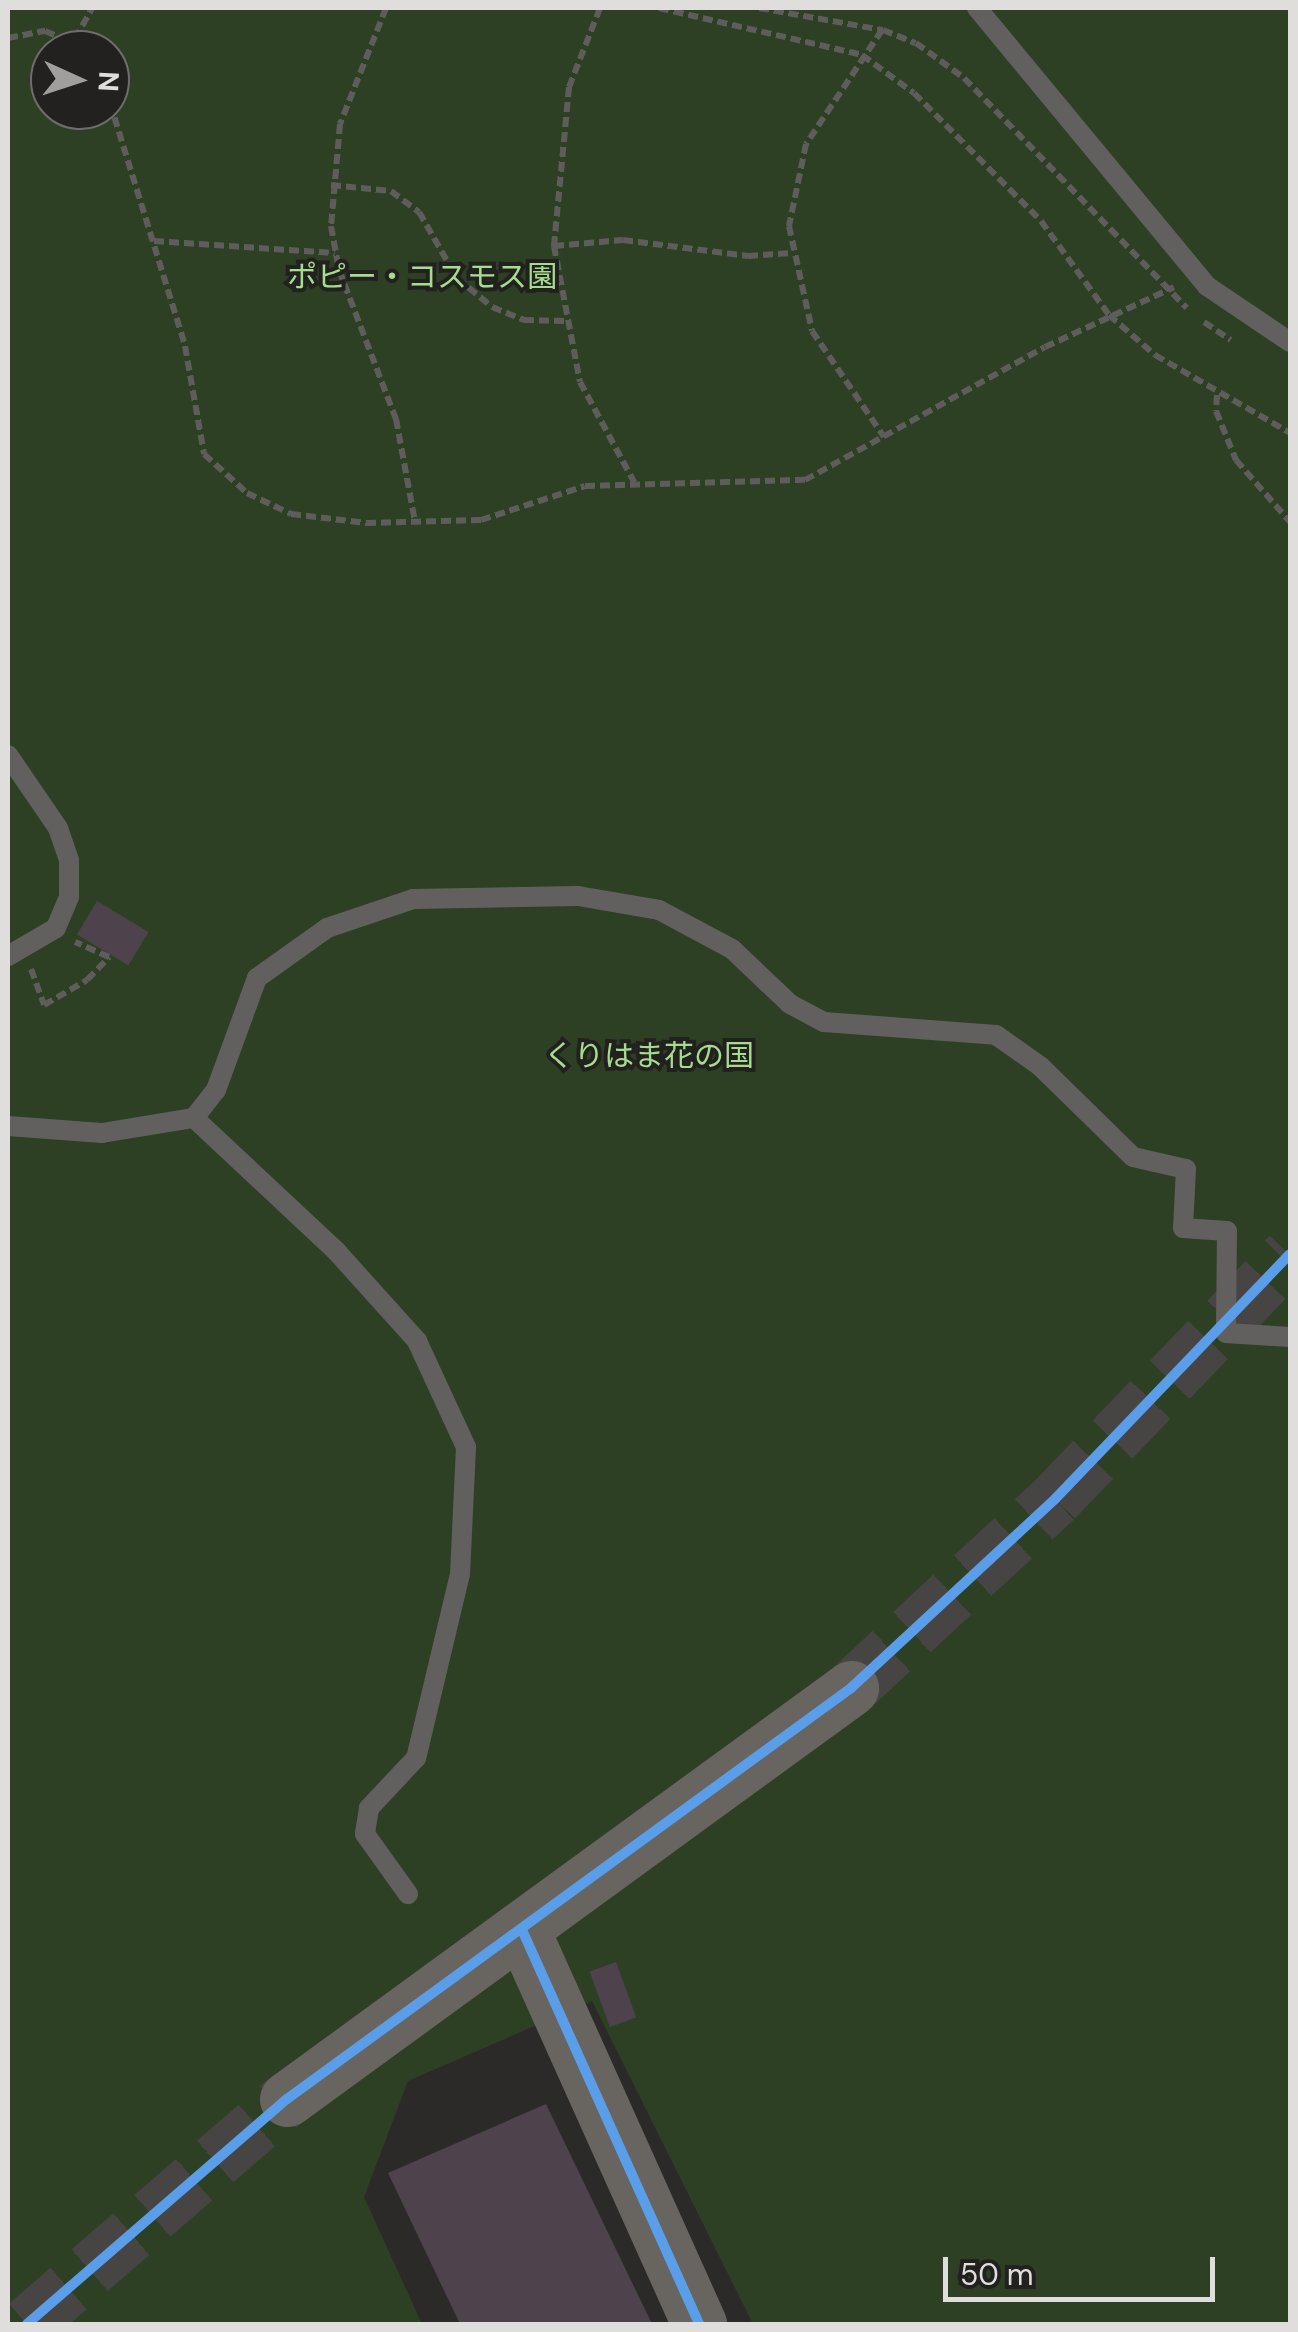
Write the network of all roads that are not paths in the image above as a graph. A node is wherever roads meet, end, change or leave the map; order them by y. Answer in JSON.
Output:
{"nodes":[{"id":1,"x":977,"y":8,"type":"edge"},
{"id":2,"x":1290,"y":342,"type":"edge"},
{"id":3,"x":8,"y":755,"type":"edge"},
{"id":4,"x":16,"y":953,"type":"edge"},
{"id":5,"x":194,"y":1118,"type":"junction"},
{"id":6,"x":8,"y":1126,"type":"edge"},
{"id":7,"x":1290,"y":1337,"type":"edge"},
{"id":8,"x":851,"y":1688,"type":"tunnel mouth"},
{"id":9,"x":408,"y":1894,"type":"dead end"},
{"id":10,"x":523,"y":1932,"type":"junction"},
{"id":11,"x":287,"y":2099,"type":"tunnel mouth"},
{"id":12,"x":699,"y":2324,"type":"edge"}],
"edges":[{"from":1,"to":2,"type":"lane"},
{"from":3,"to":4,"type":"lane"},
{"from":5,"to":6,"type":"lane"},
{"from":5,"to":7,"type":"lane"},
{"from":5,"to":9,"type":"lane"},
{"from":8,"to":10,"type":"street"},
{"from":10,"to":11,"type":"street"},
{"from":10,"to":12,"type":"street"}]}
